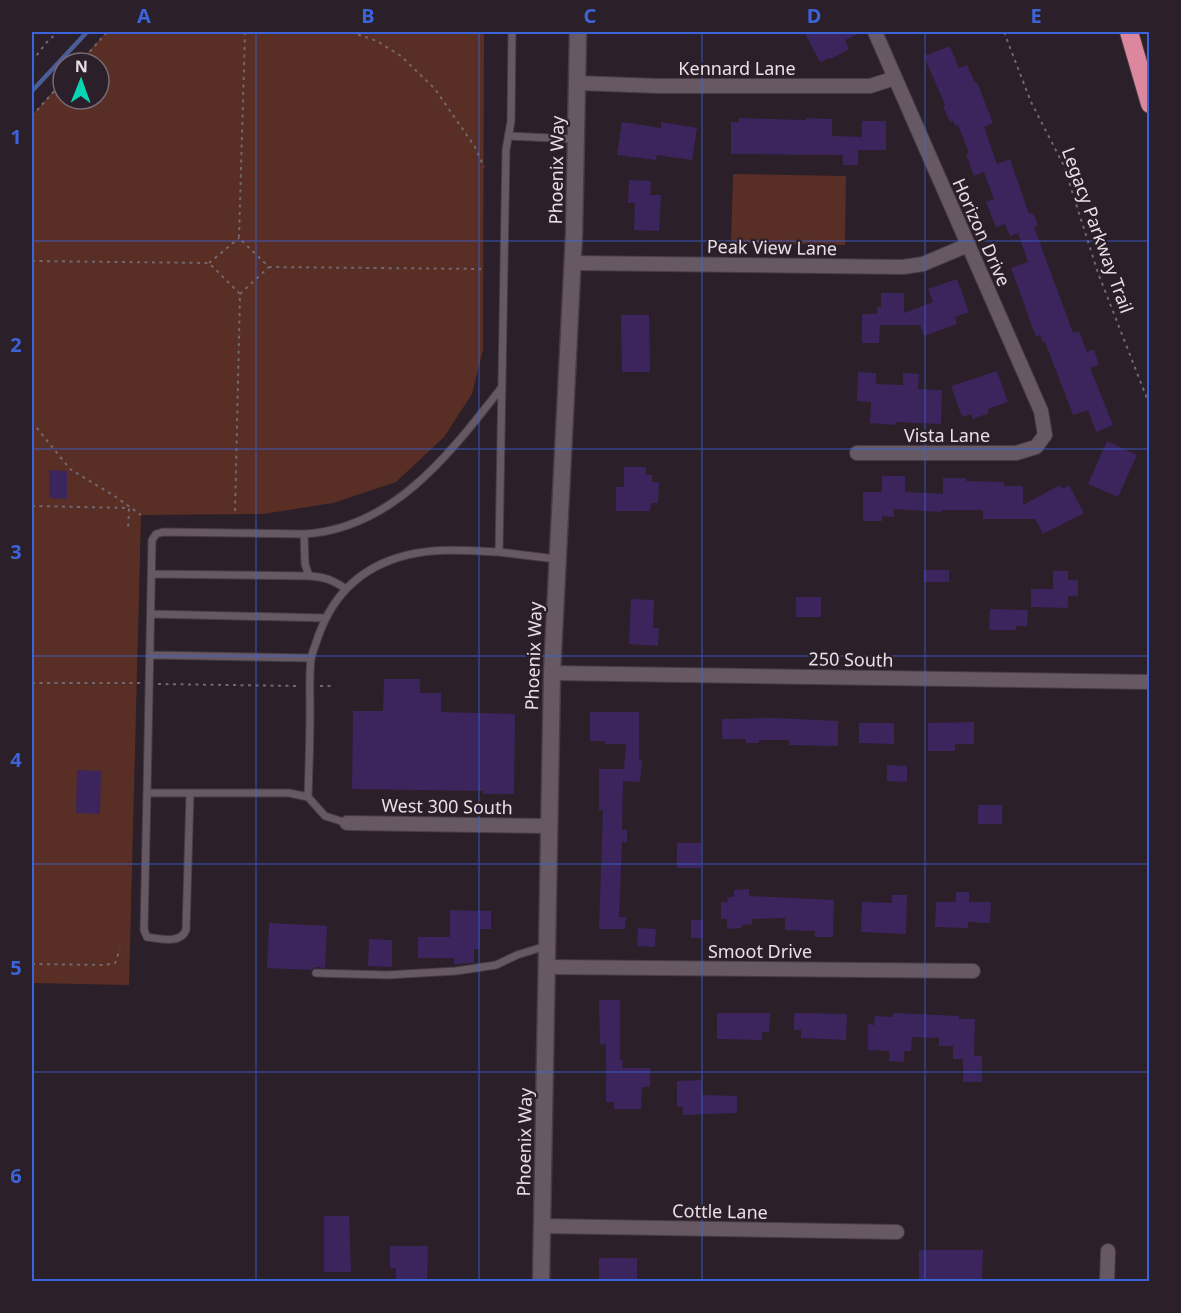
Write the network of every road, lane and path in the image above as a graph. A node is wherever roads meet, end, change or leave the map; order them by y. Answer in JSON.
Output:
{"nodes":[{"id":1,"x":58,"y":32,"type":"edge"},
{"id":2,"x":107,"y":32,"type":"edge"},
{"id":3,"x":245,"y":32,"type":"edge"},
{"id":4,"x":351,"y":32,"type":"edge"},
{"id":5,"x":512,"y":32,"type":"edge"},
{"id":6,"x":578,"y":32,"type":"edge"},
{"id":7,"x":875,"y":32,"type":"edge"},
{"id":8,"x":1004,"y":32,"type":"edge"},
{"id":9,"x":1129,"y":32,"type":"edge"},
{"id":10,"x":90,"y":51,"type":"edge"},
{"id":11,"x":32,"y":61,"type":"edge"},
{"id":12,"x":895,"y":78,"type":"junction"},
{"id":13,"x":577,"y":83,"type":"junction"},
{"id":14,"x":51,"y":95,"type":"edge"},
{"id":15,"x":1149,"y":104,"type":"edge"},
{"id":16,"x":32,"y":116,"type":"edge"},
{"id":17,"x":508,"y":136,"type":"junction"},
{"id":18,"x":576,"y":139,"type":"junction"},
{"id":19,"x":484,"y":167,"type":"dead end"},
{"id":20,"x":239,"y":238,"type":"junction"},
{"id":21,"x":968,"y":245,"type":"junction"},
{"id":22,"x":32,"y":261,"type":"edge"},
{"id":23,"x":209,"y":263,"type":"junction"},
{"id":24,"x":572,"y":263,"type":"junction"},
{"id":25,"x":269,"y":267,"type":"junction"},
{"id":26,"x":480,"y":269,"type":"dead end"},
{"id":27,"x":240,"y":294,"type":"junction"},
{"id":28,"x":502,"y":387,"type":"junction"},
{"id":29,"x":1149,"y":406,"type":"edge"},
{"id":30,"x":32,"y":422,"type":"edge"},
{"id":31,"x":1036,"y":447,"type":"joint"},
{"id":32,"x":857,"y":453,"type":"dead end"},
{"id":33,"x":32,"y":506,"type":"edge"},
{"id":34,"x":129,"y":508,"type":"junction"},
{"id":35,"x":235,"y":513,"type":"dead end"},
{"id":36,"x":141,"y":515,"type":"dead end"},
{"id":37,"x":128,"y":531,"type":"dead end"},
{"id":38,"x":304,"y":534,"type":"junction"},
{"id":39,"x":499,"y":552,"type":"junction"},
{"id":40,"x":556,"y":559,"type":"junction"},
{"id":41,"x":152,"y":574,"type":"junction"},
{"id":42,"x":309,"y":576,"type":"junction"},
{"id":43,"x":346,"y":589,"type":"junction"},
{"id":44,"x":151,"y":614,"type":"junction"},
{"id":45,"x":325,"y":618,"type":"junction"},
{"id":46,"x":150,"y":655,"type":"junction"},
{"id":47,"x":311,"y":658,"type":"junction"},
{"id":48,"x":552,"y":673,"type":"junction"},
{"id":49,"x":1149,"y":682,"type":"edge"},
{"id":50,"x":32,"y":683,"type":"edge"},
{"id":51,"x":149,"y":684,"type":"junction"},
{"id":52,"x":310,"y":686,"type":"junction"},
{"id":53,"x":332,"y":686,"type":"dead end"},
{"id":54,"x":147,"y":793,"type":"junction"},
{"id":55,"x":190,"y":793,"type":"junction"},
{"id":56,"x":308,"y":797,"type":"junction"},
{"id":57,"x":346,"y":823,"type":"joint"},
{"id":58,"x":548,"y":826,"type":"junction"},
{"id":59,"x":546,"y":946,"type":"junction"},
{"id":60,"x":120,"y":949,"type":"dead end"},
{"id":61,"x":32,"y":964,"type":"edge"},
{"id":62,"x":546,"y":967,"type":"junction"},
{"id":63,"x":974,"y":971,"type":"dead end"},
{"id":64,"x":315,"y":973,"type":"dead end"},
{"id":65,"x":542,"y":1226,"type":"junction"},
{"id":66,"x":897,"y":1232,"type":"dead end"},
{"id":67,"x":1108,"y":1251,"type":"dead end"},
{"id":68,"x":541,"y":1281,"type":"edge"},
{"id":69,"x":1107,"y":1281,"type":"edge"}],
"edges":[{"from":1,"to":11,"type":"path"},
{"from":2,"to":10,"type":"path"},
{"from":3,"to":20,"type":"path"},
{"from":4,"to":19,"type":"path"},
{"from":5,"to":17,"type":"lane"},
{"from":6,"to":13,"type":"street","name":"Phoenix Way"},
{"from":7,"to":12,"type":"street","name":"Horizon Drive"},
{"from":8,"to":29,"type":"path","name":"Legacy Parkway Trail"},
{"from":9,"to":15,"type":"highway"},
{"from":12,"to":13,"type":"street","name":"Kennard Lane"},
{"from":12,"to":21,"type":"street","name":"Horizon Drive"},
{"from":13,"to":18,"type":"street","name":"Phoenix Way"},
{"from":14,"to":16,"type":"path"},
{"from":17,"to":18,"type":"lane"},
{"from":17,"to":28,"type":"lane"},
{"from":18,"to":24,"type":"street","name":"Phoenix Way"},
{"from":20,"to":23,"type":"path"},
{"from":20,"to":25,"type":"path"},
{"from":21,"to":24,"type":"street","name":"Peak View Lane"},
{"from":21,"to":31,"type":"street","name":"Horizon Drive"},
{"from":22,"to":23,"type":"path"},
{"from":23,"to":27,"type":"path"},
{"from":24,"to":40,"type":"street","name":"Phoenix Way"},
{"from":25,"to":26,"type":"path"},
{"from":25,"to":27,"type":"path"},
{"from":27,"to":35,"type":"path"},
{"from":28,"to":38,"type":"lane"},
{"from":28,"to":39,"type":"lane"},
{"from":30,"to":34,"type":"path"},
{"from":31,"to":32,"type":"street","name":"Vista Lane"},
{"from":33,"to":34,"type":"path"},
{"from":34,"to":36,"type":"path"},
{"from":34,"to":37,"type":"path"},
{"from":38,"to":41,"type":"lane"},
{"from":38,"to":42,"type":"lane"},
{"from":39,"to":40,"type":"lane"},
{"from":39,"to":43,"type":"lane"},
{"from":40,"to":48,"type":"street","name":"Phoenix Way"},
{"from":41,"to":42,"type":"lane"},
{"from":41,"to":44,"type":"lane"},
{"from":42,"to":43,"type":"lane"},
{"from":43,"to":45,"type":"lane"},
{"from":44,"to":45,"type":"lane"},
{"from":44,"to":46,"type":"lane"},
{"from":45,"to":47,"type":"lane"},
{"from":46,"to":47,"type":"lane"},
{"from":46,"to":51,"type":"lane"},
{"from":47,"to":52,"type":"lane"},
{"from":48,"to":49,"type":"street","name":"250 South"},
{"from":48,"to":58,"type":"street","name":"Phoenix Way"},
{"from":50,"to":51,"type":"path"},
{"from":51,"to":52,"type":"path"},
{"from":51,"to":54,"type":"lane"},
{"from":52,"to":53,"type":"path"},
{"from":52,"to":56,"type":"lane"},
{"from":54,"to":55,"type":"lane"},
{"from":54,"to":55,"type":"lane"},
{"from":55,"to":56,"type":"lane"},
{"from":56,"to":57,"type":"lane"},
{"from":57,"to":58,"type":"street","name":"West 300 South"},
{"from":58,"to":59,"type":"street","name":"Phoenix Way"},
{"from":59,"to":62,"type":"street","name":"Phoenix Way"},
{"from":59,"to":64,"type":"lane"},
{"from":60,"to":61,"type":"path"},
{"from":62,"to":63,"type":"street","name":"Smoot Drive"},
{"from":62,"to":65,"type":"street","name":"Phoenix Way"},
{"from":65,"to":66,"type":"street","name":"Cottle Lane"},
{"from":65,"to":68,"type":"street","name":"Phoenix Way"},
{"from":67,"to":69,"type":"street"}]}
